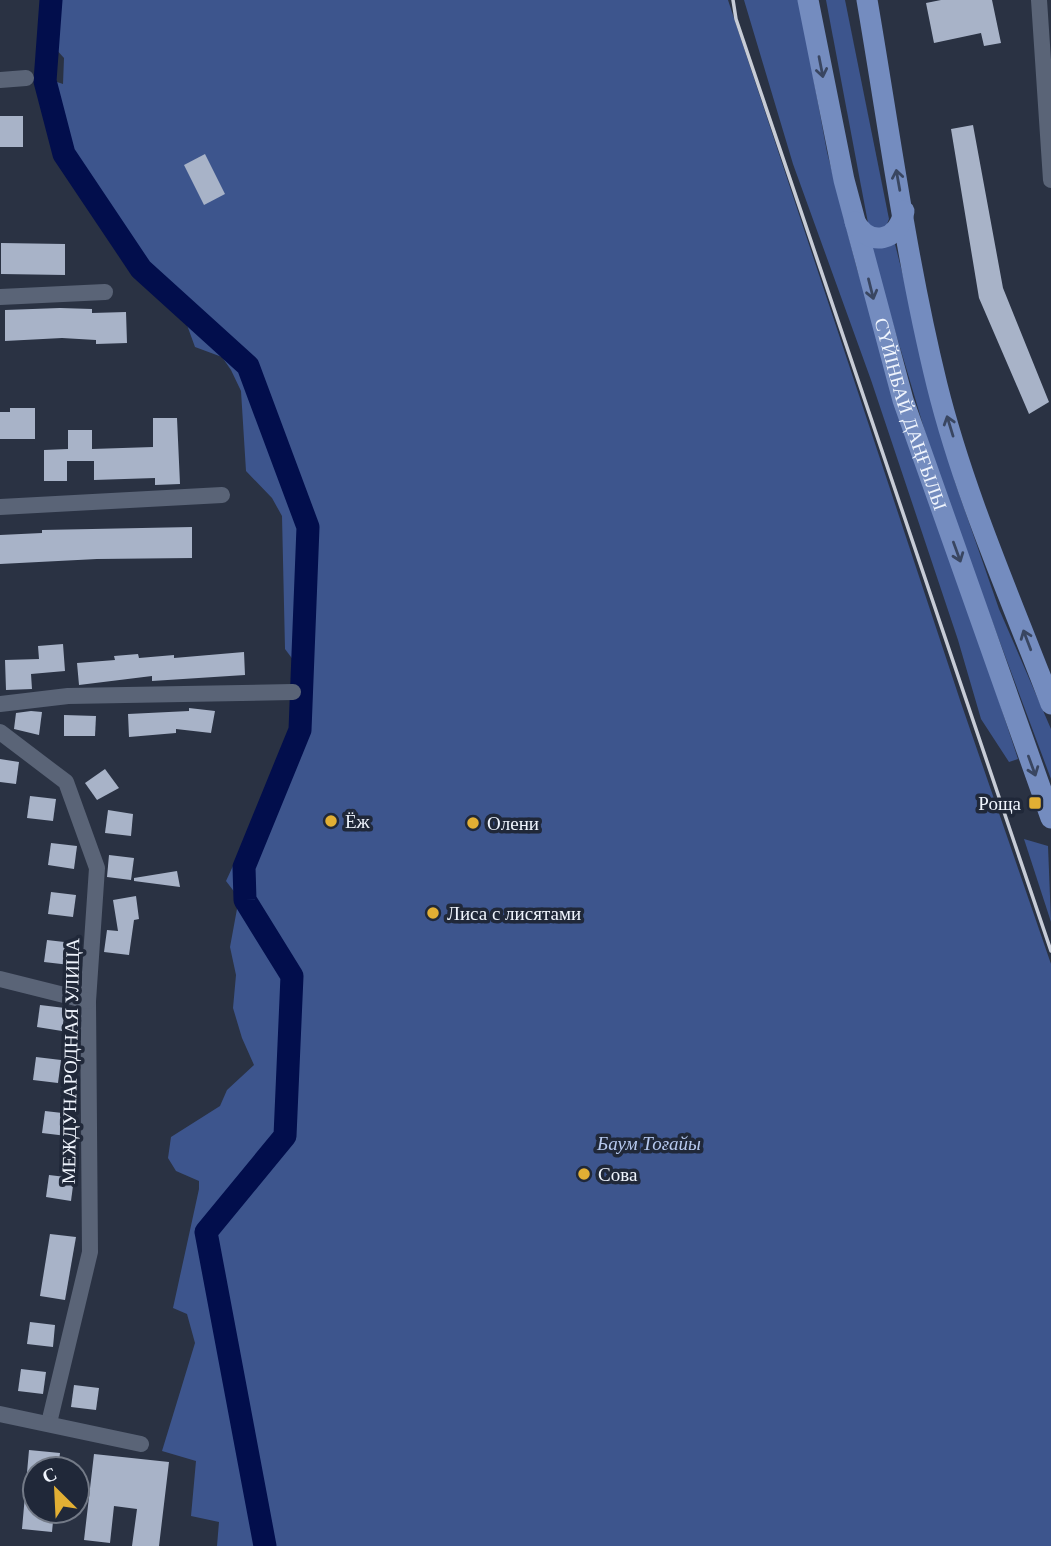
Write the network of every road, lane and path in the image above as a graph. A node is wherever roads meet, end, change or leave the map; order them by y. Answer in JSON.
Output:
{"nodes":[{"id":1,"x":808,"y":0,"type":"edge"},
{"id":2,"x":867,"y":0,"type":"edge"},
{"id":3,"x":1039,"y":0,"type":"edge"},
{"id":4,"x":1047,"y":42,"type":"edge"},
{"id":5,"x":26,"y":78,"type":"dead end"},
{"id":6,"x":0,"y":79,"type":"edge"},
{"id":7,"x":1051,"y":180,"type":"edge"},
{"id":8,"x":904,"y":211,"type":"junction"},
{"id":9,"x":855,"y":222,"type":"junction"},
{"id":10,"x":106,"y":292,"type":"dead end"},
{"id":11,"x":0,"y":297,"type":"edge"},
{"id":12,"x":222,"y":495,"type":"dead end"},
{"id":13,"x":0,"y":507,"type":"edge"},
{"id":14,"x":293,"y":692,"type":"dead end"},
{"id":15,"x":0,"y":704,"type":"edge"},
{"id":16,"x":1051,"y":704,"type":"edge"},
{"id":17,"x":0,"y":732,"type":"edge"},
{"id":18,"x":1051,"y":818,"type":"edge"},
{"id":19,"x":0,"y":979,"type":"edge"},
{"id":20,"x":88,"y":1001,"type":"junction"},
{"id":21,"x":0,"y":1414,"type":"edge"},
{"id":22,"x":48,"y":1423,"type":"junction"},
{"id":23,"x":142,"y":1444,"type":"dead end"}],
"edges":[{"from":1,"to":9,"type":"main road","name":"СҮЙІНБАЙ ДАҢҒЫЛЫ","one_way":true},
{"from":8,"to":2,"type":"main road","name":"СҮЙІНБАЙ ДАҢҒЫЛЫ","one_way":true},
{"from":3,"to":4,"type":"street"},
{"from":4,"to":7,"type":"street"},
{"from":5,"to":6,"type":"street"},
{"from":8,"to":9,"type":"main road"},
{"from":16,"to":8,"type":"main road","name":"СҮЙІНБАЙ ДАҢҒЫЛЫ","one_way":true},
{"from":9,"to":18,"type":"main road","name":"СҮЙІНБАЙ ДАҢҒЫЛЫ","one_way":true},
{"from":10,"to":11,"type":"street"},
{"from":12,"to":13,"type":"street"},
{"from":14,"to":15,"type":"street"},
{"from":17,"to":20,"type":"street","name":"МЕЖДУНАРОДНАЯ УЛИЦА"},
{"from":19,"to":20,"type":"street"},
{"from":20,"to":22,"type":"street","name":"МЕЖДУНАРОДНАЯ УЛИЦА"},
{"from":21,"to":22,"type":"street"},
{"from":22,"to":23,"type":"street"}]}
